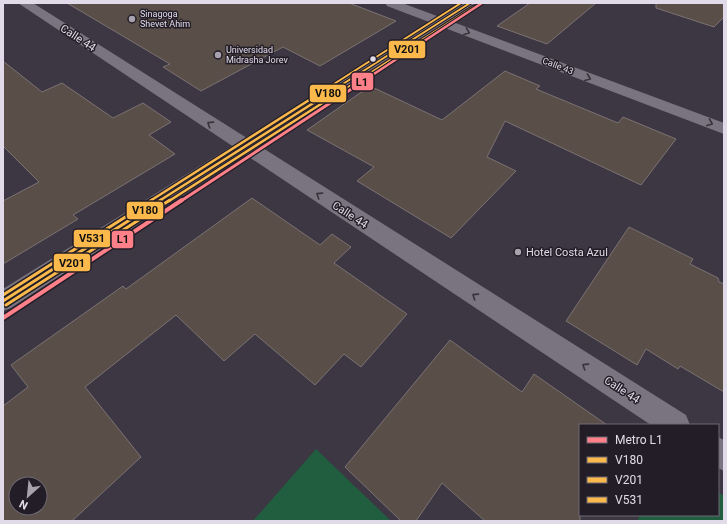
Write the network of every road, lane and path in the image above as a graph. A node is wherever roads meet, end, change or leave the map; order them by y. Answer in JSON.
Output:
{"nodes":[{"id":1,"x":24,"y":3,"type":"edge"},
{"id":2,"x":391,"y":3,"type":"edge"},
{"id":3,"x":470,"y":3,"type":"edge"},
{"id":4,"x":440,"y":22,"type":"junction"},
{"id":5,"x":724,"y":129,"type":"edge"},
{"id":6,"x":244,"y":147,"type":"junction"},
{"id":7,"x":3,"y":301,"type":"edge"},
{"id":8,"x":674,"y":424,"type":"edge"}],
"edges":[{"from":6,"to":1,"type":"street","name":"Calle 44","one_way":true},
{"from":2,"to":4,"type":"street","name":"Calle 43"},
{"from":3,"to":4,"type":"street"},
{"from":4,"to":5,"type":"street","name":"Calle 43","one_way":true},
{"from":4,"to":6,"type":"street"},
{"from":6,"to":7,"type":"street"},
{"from":8,"to":6,"type":"street","name":"Calle 44","one_way":true}]}
